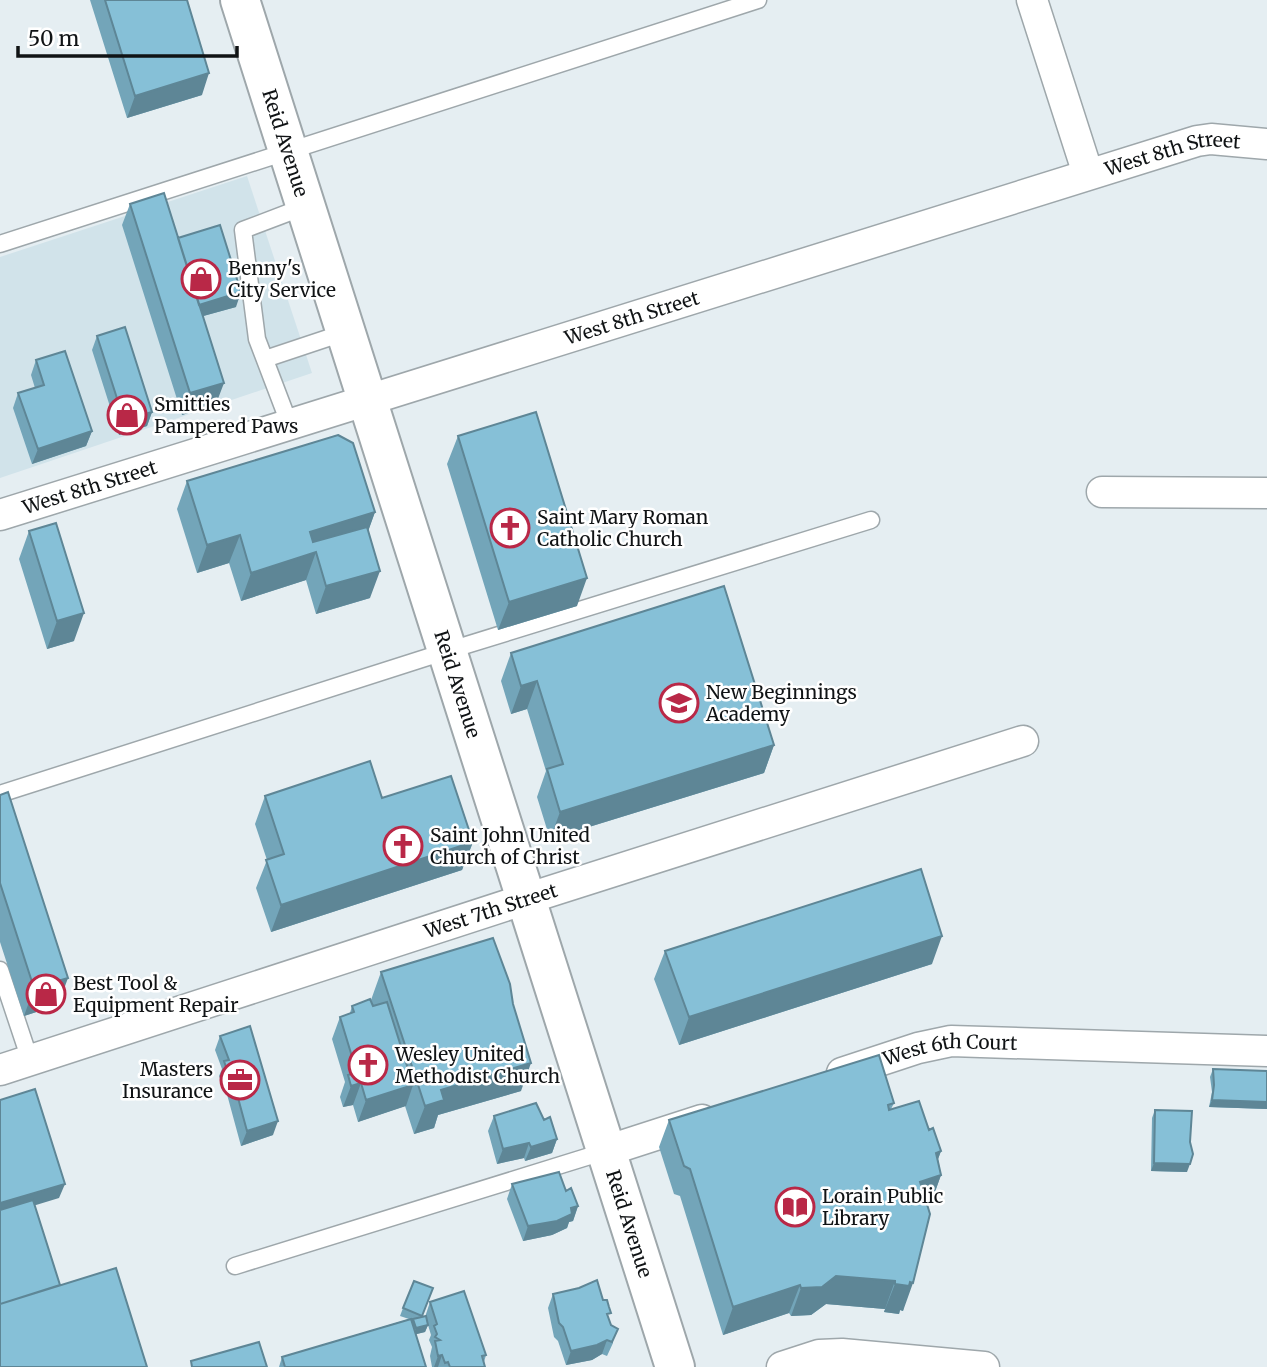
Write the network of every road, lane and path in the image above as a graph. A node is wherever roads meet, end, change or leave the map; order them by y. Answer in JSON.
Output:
{"nodes":[{"id":1,"x":240,"y":0,"type":"edge"},
{"id":2,"x":758,"y":0,"type":"edge"},
{"id":3,"x":1032,"y":0,"type":"edge"},
{"id":4,"x":1267,"y":144,"type":"edge"},
{"id":5,"x":288,"y":150,"type":"junction"},
{"id":6,"x":1088,"y":174,"type":"junction"},
{"id":7,"x":306,"y":206,"type":"junction"},
{"id":8,"x":0,"y":244,"type":"edge"},
{"id":9,"x":346,"y":332,"type":"junction"},
{"id":10,"x":265,"y":359,"type":"junction"},
{"id":11,"x":367,"y":399,"type":"junction"},
{"id":12,"x":289,"y":423,"type":"junction"},
{"id":13,"x":1102,"y":492,"type":"dead end"},
{"id":14,"x":1267,"y":493,"type":"edge"},
{"id":15,"x":0,"y":515,"type":"edge"},
{"id":16,"x":871,"y":520,"type":"dead end"},
{"id":17,"x":447,"y":652,"type":"junction"},
{"id":18,"x":1023,"y":741,"type":"dead end"},
{"id":19,"x":0,"y":794,"type":"edge"},
{"id":20,"x":526,"y":899,"type":"junction"},
{"id":21,"x":0,"y":970,"type":"edge"},
{"id":22,"x":1267,"y":1051,"type":"edge"},
{"id":23,"x":30,"y":1060,"type":"junction"},
{"id":24,"x":0,"y":1070,"type":"edge"},
{"id":25,"x":816,"y":1082,"type":"edge"},
{"id":26,"x":725,"y":1112,"type":"edge"},
{"id":27,"x":606,"y":1151,"type":"junction"},
{"id":28,"x":235,"y":1266,"type":"dead end"},
{"id":29,"x":675,"y":1367,"type":"edge"},
{"id":30,"x":782,"y":1367,"type":"edge"},
{"id":31,"x":984,"y":1367,"type":"edge"}],
"edges":[{"from":1,"to":5,"type":"street","name":"Reid Avenue"},
{"from":2,"to":5,"type":"lane"},
{"from":3,"to":6,"type":"street"},
{"from":4,"to":6,"type":"street","name":"West 8th Street"},
{"from":5,"to":7,"type":"street","name":"Reid Avenue"},
{"from":5,"to":8,"type":"lane"},
{"from":6,"to":11,"type":"street","name":"West 8th Street"},
{"from":7,"to":9,"type":"street","name":"Reid Avenue"},
{"from":7,"to":10,"type":"lane"},
{"from":9,"to":10,"type":"lane"},
{"from":9,"to":11,"type":"street","name":"Reid Avenue"},
{"from":10,"to":12,"type":"lane"},
{"from":11,"to":12,"type":"street","name":"West 8th Street"},
{"from":11,"to":17,"type":"street","name":"Reid Avenue"},
{"from":12,"to":15,"type":"street","name":"West 8th Street"},
{"from":13,"to":14,"type":"street"},
{"from":16,"to":17,"type":"lane"},
{"from":17,"to":19,"type":"lane"},
{"from":17,"to":20,"type":"street","name":"Reid Avenue"},
{"from":18,"to":20,"type":"street","name":"West 7th Street"},
{"from":20,"to":23,"type":"street","name":"West 7th Street"},
{"from":20,"to":27,"type":"street","name":"Reid Avenue"},
{"from":21,"to":23,"type":"lane"},
{"from":22,"to":25,"type":"street","name":"West 6th Court"},
{"from":23,"to":24,"type":"street","name":"West 7th Street"},
{"from":26,"to":27,"type":"street"},
{"from":27,"to":28,"type":"lane"},
{"from":27,"to":29,"type":"street","name":"Reid Avenue"},
{"from":30,"to":31,"type":"street"}]}
